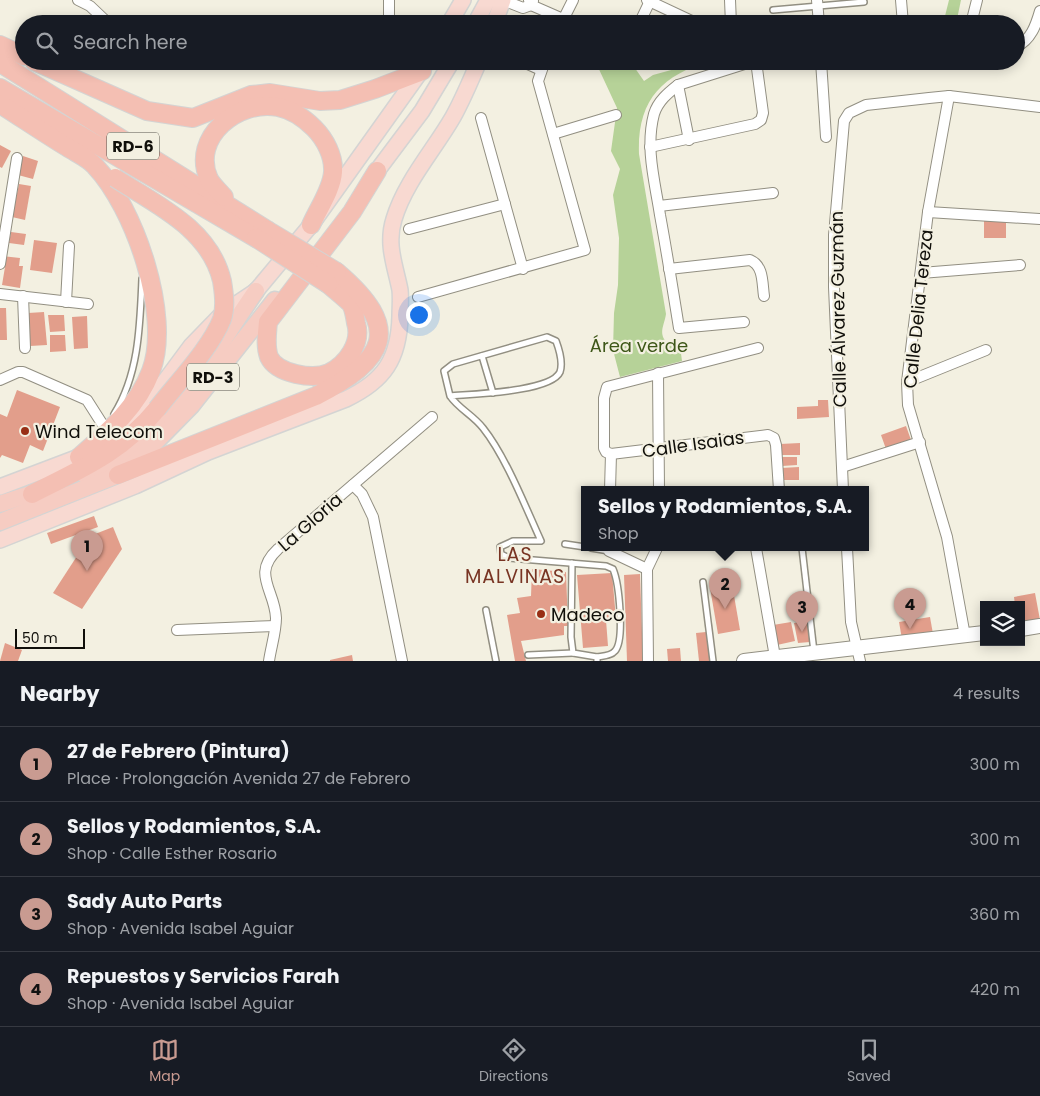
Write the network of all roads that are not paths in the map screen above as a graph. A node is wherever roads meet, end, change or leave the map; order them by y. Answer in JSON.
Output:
{"nodes":[{"id":1,"x":78,"y":0,"type":"edge"},
{"id":2,"x":389,"y":0,"type":"edge"},
{"id":3,"x":463,"y":0,"type":"edge"},
{"id":4,"x":488,"y":0,"type":"edge"},
{"id":5,"x":503,"y":0,"type":"edge"},
{"id":6,"x":573,"y":0,"type":"edge"},
{"id":7,"x":730,"y":0,"type":"edge"},
{"id":8,"x":901,"y":0,"type":"edge"},
{"id":9,"x":977,"y":0,"type":"edge"},
{"id":10,"x":648,"y":1,"type":"edge"},
{"id":11,"x":531,"y":2,"type":"edge"},
{"id":12,"x":864,"y":2,"type":"dead end"},
{"id":13,"x":94,"y":3,"type":"edge"},
{"id":14,"x":818,"y":3,"type":"edge"},
{"id":15,"x":773,"y":10,"type":"dead end"},
{"id":16,"x":1040,"y":11,"type":"edge"},
{"id":17,"x":103,"y":15,"type":"edge"},
{"id":18,"x":389,"y":15,"type":"edge"},
{"id":19,"x":455,"y":15,"type":"edge"},
{"id":20,"x":480,"y":15,"type":"edge"},
{"id":21,"x":497,"y":15,"type":"edge"},
{"id":22,"x":551,"y":15,"type":"edge"},
{"id":23,"x":566,"y":15,"type":"edge"},
{"id":24,"x":643,"y":15,"type":"edge"},
{"id":25,"x":678,"y":15,"type":"edge"},
{"id":26,"x":731,"y":15,"type":"edge"},
{"id":27,"x":902,"y":15,"type":"edge"},
{"id":28,"x":974,"y":15,"type":"edge"},
{"id":29,"x":1025,"y":42,"type":"edge"},
{"id":30,"x":0,"y":45,"type":"edge"},
{"id":31,"x":15,"y":52,"type":"edge"},
{"id":32,"x":0,"y":63,"type":"edge"},
{"id":33,"x":54,"y":70,"type":"edge"},
{"id":34,"x":416,"y":70,"type":"edge"},
{"id":35,"x":422,"y":70,"type":"edge"},
{"id":36,"x":447,"y":70,"type":"edge"},
{"id":37,"x":475,"y":70,"type":"edge"},
{"id":38,"x":541,"y":70,"type":"edge"},
{"id":39,"x":718,"y":70,"type":"edge"},
{"id":40,"x":756,"y":70,"type":"edge"},
{"id":41,"x":822,"y":70,"type":"edge"},
{"id":42,"x":678,"y":85,"type":"junction"},
{"id":43,"x":0,"y":88,"type":"edge"},
{"id":44,"x":949,"y":96,"type":"junction"},
{"id":45,"x":0,"y":104,"type":"edge"},
{"id":46,"x":1040,"y":107,"type":"edge"},
{"id":47,"x":616,"y":115,"type":"dead end"},
{"id":48,"x":481,"y":118,"type":"dead end"},
{"id":49,"x":553,"y":134,"type":"junction"},
{"id":50,"x":826,"y":137,"type":"dead end"},
{"id":51,"x":688,"y":140,"type":"junction"},
{"id":52,"x":650,"y":147,"type":"junction"},
{"id":53,"x":17,"y":158,"type":"dead end"},
{"id":54,"x":94,"y":164,"type":"junction"},
{"id":55,"x":377,"y":172,"type":"junction"},
{"id":56,"x":773,"y":193,"type":"dead end"},
{"id":57,"x":505,"y":204,"type":"junction"},
{"id":58,"x":659,"y":206,"type":"junction"},
{"id":59,"x":235,"y":210,"type":"junction"},
{"id":60,"x":928,"y":212,"type":"junction"},
{"id":61,"x":1040,"y":219,"type":"edge"},
{"id":62,"x":311,"y":225,"type":"junction"},
{"id":63,"x":409,"y":229,"type":"dead end"},
{"id":64,"x":262,"y":234,"type":"junction"},
{"id":65,"x":69,"y":246,"type":"dead end"},
{"id":66,"x":0,"y":264,"type":"edge"},
{"id":67,"x":1020,"y":265,"type":"dead end"},
{"id":68,"x":523,"y":269,"type":"junction"},
{"id":69,"x":669,"y":269,"type":"junction"},
{"id":70,"x":921,"y":273,"type":"junction"},
{"id":71,"x":332,"y":278,"type":"junction"},
{"id":72,"x":256,"y":291,"type":"junction"},
{"id":73,"x":0,"y":294,"type":"edge"},
{"id":74,"x":23,"y":296,"type":"junction"},
{"id":75,"x":764,"y":296,"type":"dead end"},
{"id":76,"x":418,"y":297,"type":"dead end"},
{"id":77,"x":66,"y":302,"type":"junction"},
{"id":78,"x":88,"y":304,"type":"dead end"},
{"id":79,"x":744,"y":322,"type":"dead end"},
{"id":80,"x":25,"y":348,"type":"dead end"},
{"id":81,"x":758,"y":348,"type":"dead end"},
{"id":82,"x":986,"y":350,"type":"dead end"},
{"id":83,"x":482,"y":356,"type":"junction"},
{"id":84,"x":658,"y":373,"type":"junction"},
{"id":85,"x":0,"y":380,"type":"edge"},
{"id":86,"x":908,"y":382,"type":"junction"},
{"id":87,"x":493,"y":393,"type":"junction"},
{"id":88,"x":450,"y":396,"type":"junction"},
{"id":89,"x":269,"y":414,"type":"junction"},
{"id":90,"x":432,"y":417,"type":"dead end"},
{"id":91,"x":106,"y":429,"type":"junction"},
{"id":92,"x":920,"y":442,"type":"junction"},
{"id":93,"x":660,"y":450,"type":"junction"},
{"id":94,"x":208,"y":452,"type":"junction"},
{"id":95,"x":611,"y":454,"type":"junction"},
{"id":96,"x":79,"y":457,"type":"junction"},
{"id":97,"x":842,"y":467,"type":"junction"},
{"id":98,"x":118,"y":475,"type":"junction"},
{"id":99,"x":353,"y":485,"type":"junction"},
{"id":100,"x":610,"y":486,"type":"edge"},
{"id":101,"x":659,"y":486,"type":"edge"},
{"id":102,"x":779,"y":486,"type":"edge"},
{"id":103,"x":843,"y":486,"type":"edge"},
{"id":104,"x":0,"y":487,"type":"edge"},
{"id":105,"x":32,"y":494,"type":"junction"},
{"id":106,"x":0,"y":504,"type":"edge"},
{"id":107,"x":0,"y":522,"type":"edge"},
{"id":108,"x":0,"y":540,"type":"edge"},
{"id":109,"x":565,"y":544,"type":"dead end"},
{"id":110,"x":581,"y":546,"type":"edge"},
{"id":111,"x":613,"y":551,"type":"edge"},
{"id":112,"x":656,"y":551,"type":"edge"},
{"id":113,"x":757,"y":551,"type":"edge"},
{"id":114,"x":802,"y":551,"type":"edge"},
{"id":115,"x":847,"y":551,"type":"edge"},
{"id":116,"x":572,"y":562,"type":"junction"},
{"id":117,"x":647,"y":569,"type":"junction"},
{"id":118,"x":703,"y":582,"type":"dead end"},
{"id":119,"x":486,"y":610,"type":"dead end"},
{"id":120,"x":275,"y":626,"type":"junction"},
{"id":121,"x":1040,"y":626,"type":"edge"},
{"id":122,"x":1025,"y":628,"type":"edge"},
{"id":123,"x":177,"y":630,"type":"dead end"},
{"id":124,"x":980,"y":634,"type":"edge"},
{"id":125,"x":965,"y":636,"type":"junction"},
{"id":126,"x":573,"y":653,"type":"junction"},
{"id":127,"x":814,"y":653,"type":"junction"},
{"id":128,"x":528,"y":655,"type":"dead end"},
{"id":129,"x":858,"y":655,"type":"edge"},
{"id":130,"x":775,"y":657,"type":"junction"},
{"id":131,"x":597,"y":659,"type":"edge"},
{"id":132,"x":269,"y":661,"type":"edge"},
{"id":133,"x":402,"y":661,"type":"edge"},
{"id":134,"x":496,"y":661,"type":"edge"},
{"id":135,"x":648,"y":661,"type":"edge"},
{"id":136,"x":712,"y":661,"type":"edge"},
{"id":137,"x":744,"y":661,"type":"edge"}],
"edges":[{"from":1,"to":13,"type":"street"},
{"from":2,"to":18,"type":"street"},
{"from":3,"to":19,"type":"main road"},
{"from":4,"to":20,"type":"main road"},
{"from":5,"to":11,"type":"street"},
{"from":5,"to":21,"type":"main road"},
{"from":6,"to":23,"type":"street"},
{"from":7,"to":26,"type":"street"},
{"from":8,"to":27,"type":"street"},
{"from":9,"to":28,"type":"street"},
{"from":10,"to":24,"type":"street"},
{"from":10,"to":25,"type":"street"},
{"from":11,"to":22,"type":"street"},
{"from":12,"to":14,"type":"lane"},
{"from":13,"to":17,"type":"street"},
{"from":14,"to":15,"type":"lane"},
{"from":16,"to":29,"type":"street"},
{"from":30,"to":31,"type":"highway"},
{"from":32,"to":59,"type":"highway","number":"RD-6"},
{"from":33,"to":34,"type":"highway"},
{"from":35,"to":62,"type":"main road","number":"RD-3"},
{"from":36,"to":55,"type":"main road","number":"RD-3"},
{"from":37,"to":94,"type":"main road"},
{"from":38,"to":49,"type":"street"},
{"from":39,"to":42,"type":"street"},
{"from":40,"to":51,"type":"street"},
{"from":41,"to":50,"type":"street"},
{"from":42,"to":51,"type":"street"},
{"from":42,"to":52,"type":"street"},
{"from":43,"to":64,"type":"highway","number":"RD-6"},
{"from":44,"to":46,"type":"street","name":"Calle Álvarez Guzmán"},
{"from":44,"to":60,"type":"street","name":"Calle Delia Tereza"},
{"from":44,"to":97,"type":"street","name":"Calle Álvarez Guzmán"},
{"from":45,"to":54,"type":"highway"},
{"from":47,"to":49,"type":"street"},
{"from":48,"to":57,"type":"street"},
{"from":49,"to":68,"type":"street"},
{"from":51,"to":52,"type":"street"},
{"from":52,"to":58,"type":"street"},
{"from":53,"to":66,"type":"street"},
{"from":54,"to":91,"type":"highway"},
{"from":54,"to":105,"type":"highway","bridge":true},
{"from":55,"to":71,"type":"highway"},
{"from":55,"to":98,"type":"highway","number":"RD-3"},
{"from":56,"to":58,"type":"street"},
{"from":57,"to":63,"type":"street"},
{"from":57,"to":68,"type":"street"},
{"from":58,"to":69,"type":"street"},
{"from":59,"to":62,"type":"highway"},
{"from":59,"to":64,"type":"highway","number":"RD-6"},
{"from":60,"to":61,"type":"street"},
{"from":60,"to":70,"type":"street","name":"Calle Delia Tereza"},
{"from":62,"to":72,"type":"main road","number":"RD-3"},
{"from":64,"to":71,"type":"highway","number":"RD-6","bridge":true},
{"from":65,"to":77,"type":"street"},
{"from":67,"to":70,"type":"street"},
{"from":68,"to":76,"type":"street"},
{"from":69,"to":75,"type":"street"},
{"from":69,"to":79,"type":"street"},
{"from":70,"to":86,"type":"street","name":"Calle Delia Tereza"},
{"from":71,"to":89,"type":"highway"},
{"from":72,"to":96,"type":"main road","number":"RD-3"},
{"from":72,"to":105,"type":"highway","number":"RD-3"},
{"from":73,"to":74,"type":"street"},
{"from":74,"to":77,"type":"street"},
{"from":74,"to":80,"type":"street"},
{"from":77,"to":78,"type":"street"},
{"from":81,"to":84,"type":"street"},
{"from":82,"to":86,"type":"street"},
{"from":83,"to":87,"type":"lane"},
{"from":83,"to":87,"type":"lane"},
{"from":83,"to":88,"type":"lane"},
{"from":84,"to":93,"type":"street"},
{"from":84,"to":95,"type":"street"},
{"from":85,"to":91,"type":"street"},
{"from":86,"to":92,"type":"street","name":"Calle Delia Tereza"},
{"from":87,"to":88,"type":"lane"},
{"from":88,"to":116,"type":"lane"},
{"from":89,"to":94,"type":"highway"},
{"from":89,"to":98,"type":"highway"},
{"from":90,"to":99,"type":"street","name":"La Gloria"},
{"from":91,"to":96,"type":"highway"},
{"from":92,"to":97,"type":"street"},
{"from":92,"to":125,"type":"street","name":"Calle Delia Tereza"},
{"from":93,"to":95,"type":"street","name":"Calle Isaias"},
{"from":93,"to":101,"type":"street"},
{"from":93,"to":102,"type":"street","name":"Calle Isaias"},
{"from":94,"to":108,"type":"main road"},
{"from":95,"to":100,"type":"street"},
{"from":96,"to":104,"type":"main road","number":"RD-3"},
{"from":97,"to":103,"type":"street","name":"Calle Álvarez Guzmán"},
{"from":98,"to":107,"type":"highway","number":"RD-3"},
{"from":99,"to":120,"type":"street","name":"La Gloria"},
{"from":99,"to":133,"type":"street"},
{"from":105,"to":106,"type":"highway","number":"RD-3"},
{"from":109,"to":110,"type":"lane"},
{"from":111,"to":117,"type":"street"},
{"from":112,"to":117,"type":"street"},
{"from":113,"to":130,"type":"street"},
{"from":114,"to":127,"type":"lane"},
{"from":115,"to":129,"type":"street"},
{"from":116,"to":126,"type":"lane"},
{"from":116,"to":131,"type":"lane"},
{"from":117,"to":135,"type":"street"},
{"from":118,"to":136,"type":"lane"},
{"from":119,"to":134,"type":"lane"},
{"from":120,"to":123,"type":"street"},
{"from":120,"to":132,"type":"street","name":"La Gloria"},
{"from":121,"to":122,"type":"main road"},
{"from":124,"to":125,"type":"main road"},
{"from":125,"to":129,"type":"main road"},
{"from":126,"to":128,"type":"lane"},
{"from":126,"to":131,"type":"lane"},
{"from":127,"to":129,"type":"main road"},
{"from":127,"to":130,"type":"main road"},
{"from":130,"to":137,"type":"main road"}]}
